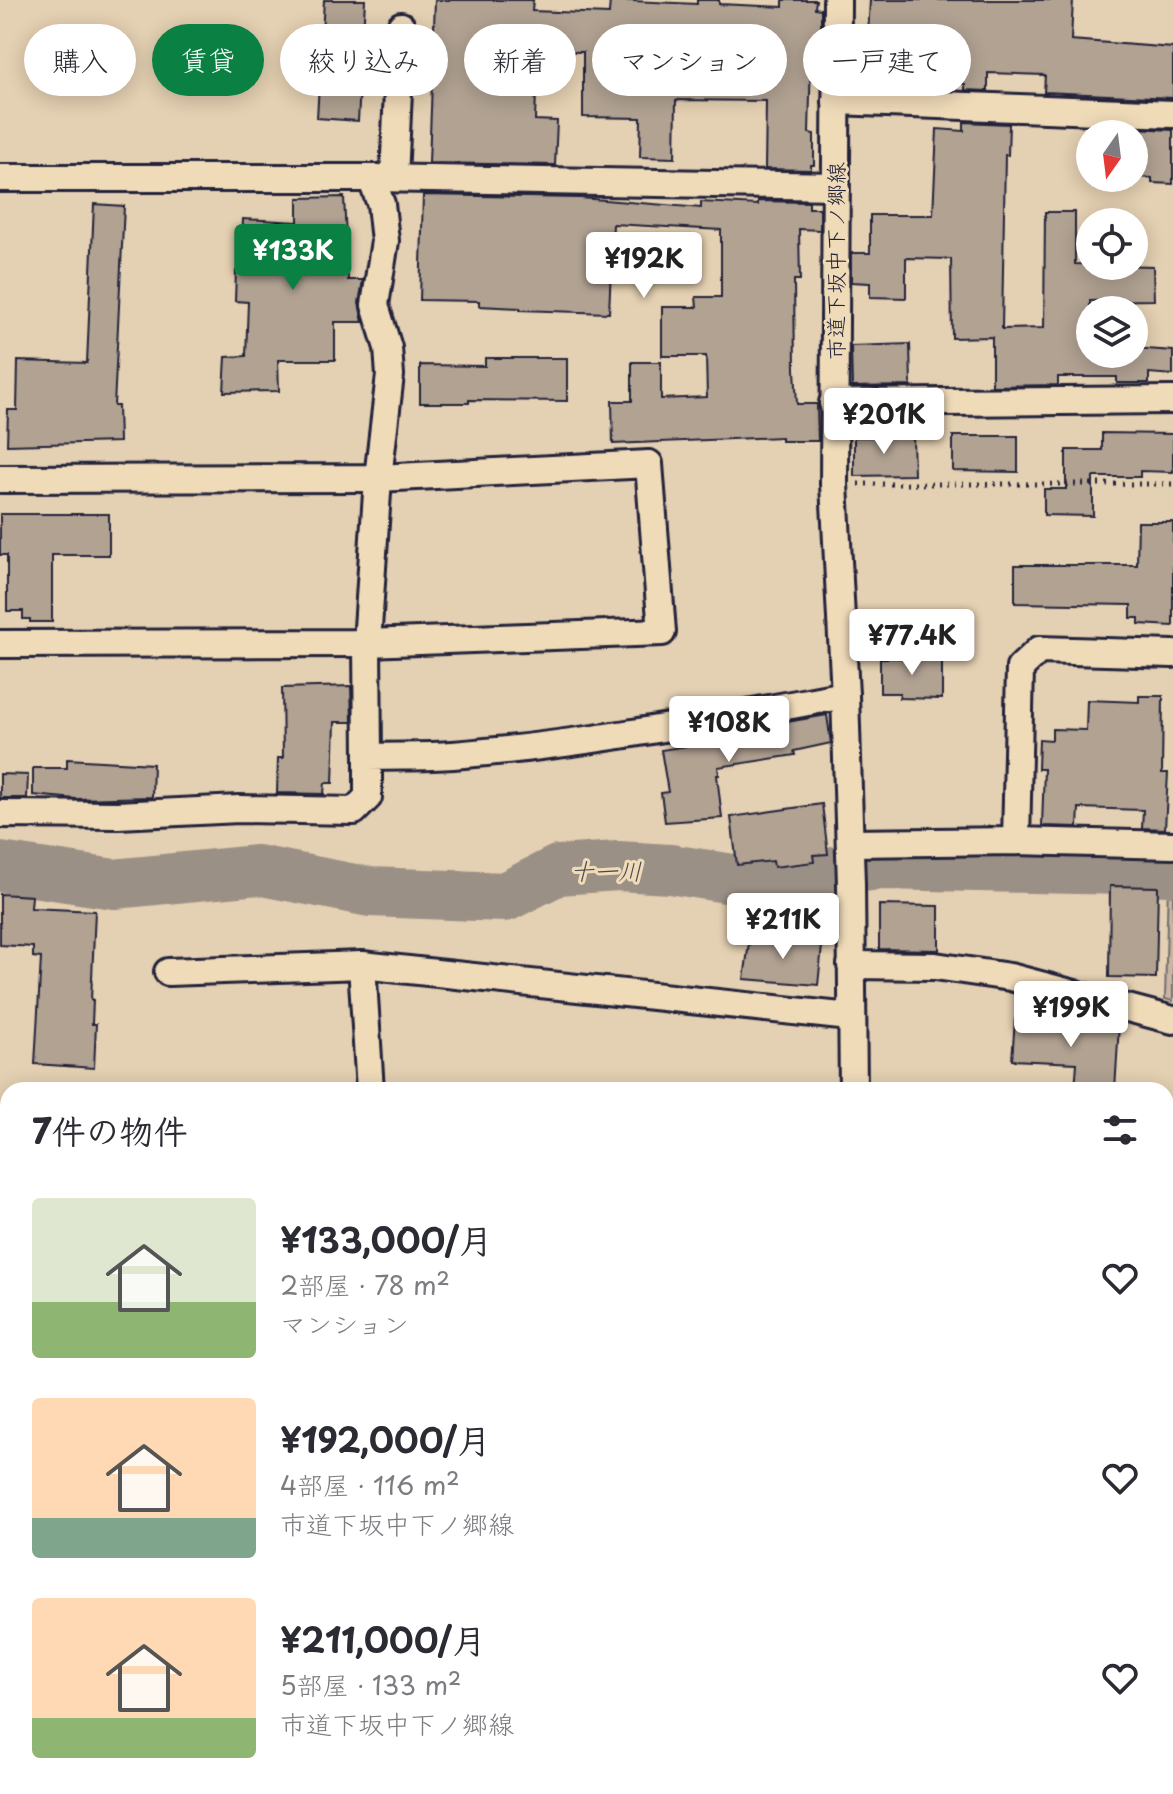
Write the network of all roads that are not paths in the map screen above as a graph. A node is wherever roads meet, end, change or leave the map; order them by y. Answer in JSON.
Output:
{"nodes":[{"id":1,"x":837,"y":0,"type":"edge"},
{"id":2,"x":393,"y":96,"type":"edge"},
{"id":3,"x":836,"y":101,"type":"junction"},
{"id":4,"x":1173,"y":114,"type":"edge"},
{"id":5,"x":0,"y":178,"type":"edge"},
{"id":6,"x":383,"y":178,"type":"junction"},
{"id":7,"x":835,"y":186,"type":"junction"},
{"id":8,"x":1173,"y":400,"type":"edge"},
{"id":9,"x":833,"y":403,"type":"junction"},
{"id":10,"x":378,"y":478,"type":"junction"},
{"id":11,"x":0,"y":479,"type":"edge"},
{"id":12,"x":367,"y":643,"type":"junction"},
{"id":13,"x":0,"y":644,"type":"edge"},
{"id":14,"x":1173,"y":654,"type":"edge"},
{"id":15,"x":845,"y":695,"type":"junction"},
{"id":16,"x":368,"y":757,"type":"junction"},
{"id":17,"x":0,"y":814,"type":"edge"},
{"id":18,"x":1016,"y":841,"type":"junction"},
{"id":19,"x":1173,"y":845,"type":"edge"},
{"id":20,"x":850,"y":862,"type":"junction"},
{"id":21,"x":362,"y":965,"type":"junction"},
{"id":22,"x":851,"y":965,"type":"junction"},
{"id":23,"x":168,"y":972,"type":"dead end"},
{"id":24,"x":850,"y":1017,"type":"junction"},
{"id":25,"x":1173,"y":1020,"type":"edge"},
{"id":26,"x":369,"y":1082,"type":"edge"},
{"id":27,"x":853,"y":1082,"type":"edge"}],
"edges":[{"from":1,"to":3,"type":"street","name":"市道下坂中下ノ郷線"},
{"from":2,"to":6,"type":"street"},
{"from":3,"to":4,"type":"street"},
{"from":3,"to":7,"type":"street","name":"市道下坂中下ノ郷線"},
{"from":5,"to":6,"type":"street"},
{"from":6,"to":7,"type":"street"},
{"from":6,"to":10,"type":"street"},
{"from":7,"to":9,"type":"street","name":"市道下坂中下ノ郷線"},
{"from":8,"to":9,"type":"street"},
{"from":9,"to":15,"type":"street","name":"市道下坂中下ノ郷線"},
{"from":10,"to":11,"type":"street"},
{"from":10,"to":12,"type":"street"},
{"from":10,"to":12,"type":"street"},
{"from":12,"to":13,"type":"street"},
{"from":12,"to":16,"type":"street"},
{"from":14,"to":18,"type":"street"},
{"from":15,"to":16,"type":"street"},
{"from":15,"to":20,"type":"street","name":"市道下坂中下ノ郷線"},
{"from":16,"to":17,"type":"street"},
{"from":18,"to":19,"type":"street"},
{"from":18,"to":20,"type":"street"},
{"from":20,"to":22,"type":"street","name":"市道下坂中下ノ郷線"},
{"from":21,"to":23,"type":"street"},
{"from":21,"to":24,"type":"street"},
{"from":21,"to":26,"type":"street"},
{"from":22,"to":24,"type":"street","name":"市道下坂中下ノ郷線"},
{"from":22,"to":25,"type":"street"},
{"from":24,"to":27,"type":"street","name":"市道下坂中下ノ郷線"}]}
